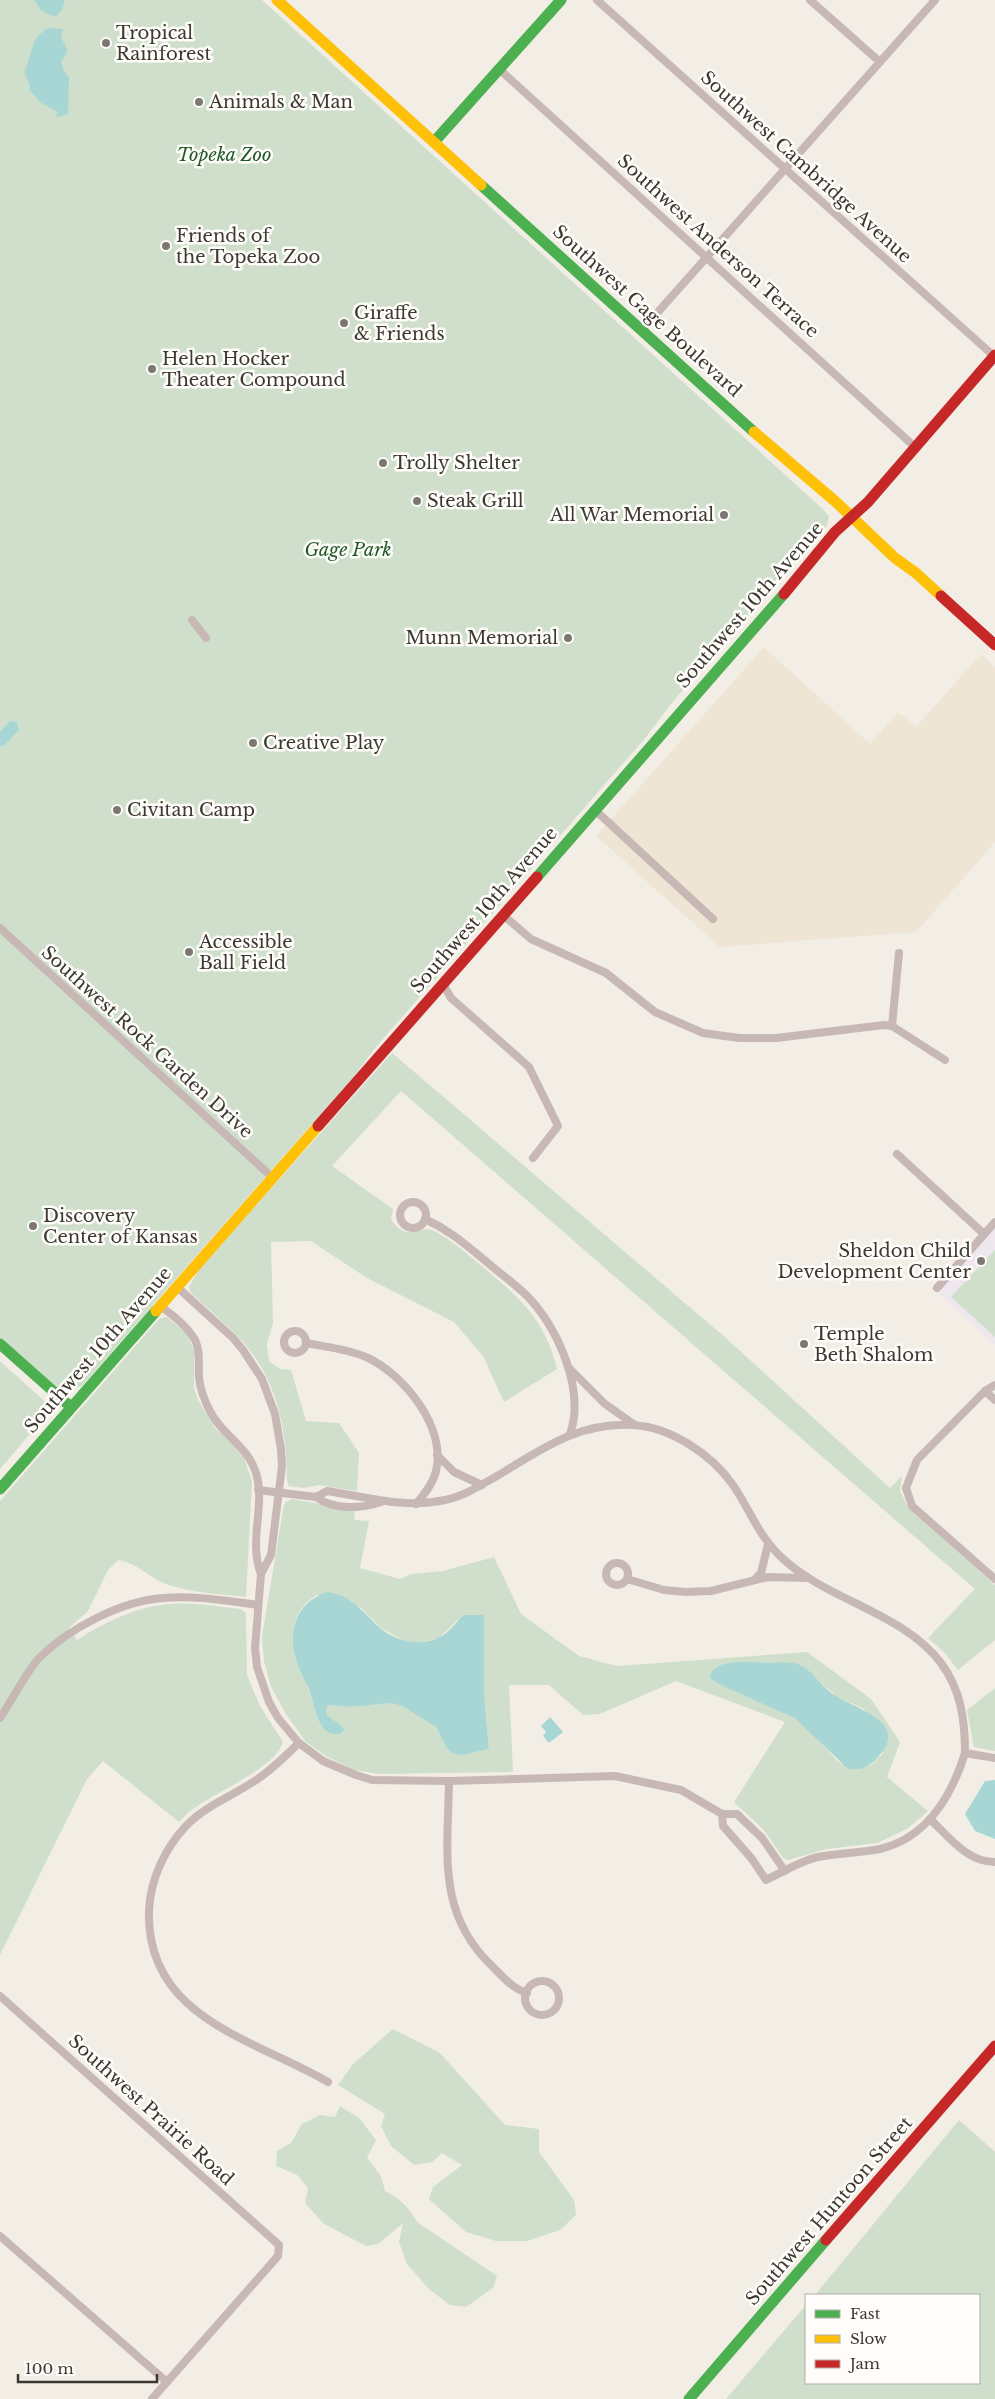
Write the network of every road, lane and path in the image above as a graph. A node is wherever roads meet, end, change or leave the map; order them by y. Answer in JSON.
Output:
{"nodes":[{"id":1,"x":277,"y":0,"type":"edge"},
{"id":2,"x":561,"y":0,"type":"edge"},
{"id":3,"x":597,"y":0,"type":"edge"},
{"id":4,"x":810,"y":0,"type":"edge"},
{"id":5,"x":935,"y":0,"type":"edge"},
{"id":6,"x":880,"y":62,"type":"junction"},
{"id":7,"x":499,"y":69,"type":"junction"},
{"id":8,"x":434,"y":142,"type":"junction"},
{"id":9,"x":786,"y":168,"type":"junction"},
{"id":10,"x":708,"y":256,"type":"junction"},
{"id":11,"x":642,"y":330,"type":"junction"},
{"id":12,"x":995,"y":356,"type":"edge"},
{"id":13,"x":915,"y":447,"type":"junction"},
{"id":14,"x":851,"y":517,"type":"junction"},
{"id":15,"x":192,"y":620,"type":"dead end"},
{"id":16,"x":206,"y":638,"type":"dead end"},
{"id":17,"x":995,"y":645,"type":"edge"},
{"id":18,"x":594,"y":810,"type":"junction"},
{"id":19,"x":503,"y":915,"type":"junction"},
{"id":20,"x":713,"y":919,"type":"dead end"},
{"id":21,"x":0,"y":928,"type":"edge"},
{"id":22,"x":899,"y":953,"type":"dead end"},
{"id":23,"x":443,"y":984,"type":"junction"},
{"id":24,"x":892,"y":1026,"type":"junction"},
{"id":25,"x":945,"y":1060,"type":"dead end"},
{"id":26,"x":897,"y":1154,"type":"dead end"},
{"id":27,"x":532,"y":1158,"type":"dead end"},
{"id":28,"x":272,"y":1178,"type":"junction"},
{"id":29,"x":425,"y":1219,"type":"dead end"},
{"id":30,"x":995,"y":1222,"type":"edge"},
{"id":31,"x":984,"y":1234,"type":"junction"},
{"id":32,"x":176,"y":1286,"type":"junction"},
{"id":33,"x":936,"y":1288,"type":"dead end"},
{"id":34,"x":160,"y":1306,"type":"junction"},
{"id":35,"x":0,"y":1344,"type":"edge"},
{"id":36,"x":306,"y":1344,"type":"dead end"},
{"id":37,"x":568,"y":1366,"type":"junction"},
{"id":38,"x":995,"y":1386,"type":"edge"},
{"id":39,"x":985,"y":1391,"type":"junction"},
{"id":40,"x":995,"y":1400,"type":"edge"},
{"id":41,"x":71,"y":1407,"type":"junction"},
{"id":42,"x":635,"y":1425,"type":"junction"},
{"id":43,"x":570,"y":1434,"type":"junction"},
{"id":44,"x":437,"y":1455,"type":"junction"},
{"id":45,"x":482,"y":1485,"type":"junction"},
{"id":46,"x":0,"y":1489,"type":"edge"},
{"id":47,"x":258,"y":1490,"type":"junction"},
{"id":48,"x":280,"y":1493,"type":"junction"},
{"id":49,"x":316,"y":1497,"type":"junction"},
{"id":50,"x":382,"y":1502,"type":"junction"},
{"id":51,"x":416,"y":1504,"type":"junction"},
{"id":52,"x":768,"y":1544,"type":"junction"},
{"id":53,"x":261,"y":1574,"type":"junction"},
{"id":54,"x":809,"y":1578,"type":"junction"},
{"id":55,"x":627,"y":1579,"type":"dead end"},
{"id":56,"x":995,"y":1579,"type":"edge"},
{"id":57,"x":754,"y":1580,"type":"junction"},
{"id":58,"x":258,"y":1606,"type":"junction"},
{"id":59,"x":0,"y":1718,"type":"edge"},
{"id":60,"x":299,"y":1743,"type":"junction"},
{"id":61,"x":965,"y":1753,"type":"junction"},
{"id":62,"x":995,"y":1758,"type":"edge"},
{"id":63,"x":449,"y":1781,"type":"junction"},
{"id":64,"x":722,"y":1814,"type":"junction"},
{"id":65,"x":930,"y":1819,"type":"junction"},
{"id":66,"x":995,"y":1862,"type":"edge"},
{"id":67,"x":784,"y":1870,"type":"junction"},
{"id":68,"x":527,"y":1993,"type":"junction"},
{"id":69,"x":0,"y":1996,"type":"edge"},
{"id":70,"x":993,"y":2053,"type":"edge"},
{"id":71,"x":328,"y":2082,"type":"dead end"},
{"id":72,"x":0,"y":2236,"type":"edge"},
{"id":73,"x":167,"y":2382,"type":"junction"},
{"id":74,"x":152,"y":2399,"type":"edge"},
{"id":75,"x":689,"y":2399,"type":"edge"}],
"edges":[{"from":1,"to":8,"type":"main road","name":"Southwest Gage Boulevard"},
{"from":2,"to":7,"type":"main road"},
{"from":3,"to":9,"type":"street","name":"Southwest Cambridge Avenue"},
{"from":4,"to":6,"type":"street"},
{"from":5,"to":6,"type":"street"},
{"from":6,"to":9,"type":"street"},
{"from":7,"to":8,"type":"main road"},
{"from":7,"to":10,"type":"street","name":"Southwest Anderson Terrace"},
{"from":8,"to":11,"type":"main road","name":"Southwest Gage Boulevard"},
{"from":9,"to":10,"type":"street"},
{"from":9,"to":12,"type":"street","name":"Southwest Cambridge Avenue"},
{"from":10,"to":11,"type":"street"},
{"from":10,"to":13,"type":"street","name":"Southwest Anderson Terrace"},
{"from":11,"to":14,"type":"main road","name":"Southwest Gage Boulevard"},
{"from":12,"to":13,"type":"main road","name":"Southwest 10th Avenue"},
{"from":13,"to":14,"type":"main road","name":"Southwest 10th Avenue"},
{"from":14,"to":17,"type":"main road","name":"Southwest Gage Boulevard"},
{"from":14,"to":18,"type":"main road","name":"Southwest 10th Avenue"},
{"from":15,"to":16,"type":"street"},
{"from":18,"to":19,"type":"main road","name":"Southwest 10th Avenue"},
{"from":18,"to":20,"type":"street"},
{"from":19,"to":23,"type":"main road","name":"Southwest 10th Avenue"},
{"from":19,"to":24,"type":"street"},
{"from":21,"to":28,"type":"street","name":"Southwest Rock Garden Drive"},
{"from":22,"to":24,"type":"street"},
{"from":23,"to":27,"type":"street"},
{"from":23,"to":28,"type":"main road","name":"Southwest 10th Avenue"},
{"from":24,"to":25,"type":"street"},
{"from":26,"to":31,"type":"street"},
{"from":28,"to":32,"type":"main road","name":"Southwest 10th Avenue"},
{"from":29,"to":37,"type":"street"},
{"from":30,"to":31,"type":"street"},
{"from":31,"to":33,"type":"street"},
{"from":32,"to":34,"type":"main road","name":"Southwest 10th Avenue"},
{"from":32,"to":48,"type":"street"},
{"from":34,"to":41,"type":"main road","name":"Southwest 10th Avenue"},
{"from":34,"to":47,"type":"street"},
{"from":35,"to":41,"type":"main road"},
{"from":36,"to":44,"type":"street"},
{"from":37,"to":42,"type":"street"},
{"from":37,"to":43,"type":"street"},
{"from":38,"to":39,"type":"street"},
{"from":39,"to":40,"type":"street"},
{"from":39,"to":56,"type":"street"},
{"from":41,"to":46,"type":"main road","name":"Southwest 10th Avenue"},
{"from":42,"to":43,"type":"street"},
{"from":42,"to":52,"type":"street"},
{"from":43,"to":45,"type":"street"},
{"from":44,"to":45,"type":"street"},
{"from":44,"to":51,"type":"street"},
{"from":45,"to":51,"type":"street"},
{"from":47,"to":48,"type":"street"},
{"from":47,"to":53,"type":"street"},
{"from":48,"to":49,"type":"street"},
{"from":48,"to":53,"type":"street"},
{"from":49,"to":50,"type":"street"},
{"from":49,"to":50,"type":"street"},
{"from":50,"to":51,"type":"street"},
{"from":52,"to":54,"type":"street"},
{"from":52,"to":57,"type":"street"},
{"from":53,"to":58,"type":"street"},
{"from":54,"to":57,"type":"street"},
{"from":54,"to":61,"type":"street"},
{"from":55,"to":57,"type":"street"},
{"from":58,"to":59,"type":"street"},
{"from":58,"to":60,"type":"street"},
{"from":60,"to":63,"type":"street"},
{"from":60,"to":71,"type":"street"},
{"from":61,"to":62,"type":"street"},
{"from":61,"to":65,"type":"street"},
{"from":63,"to":64,"type":"street"},
{"from":63,"to":68,"type":"street"},
{"from":64,"to":67,"type":"street"},
{"from":64,"to":67,"type":"street"},
{"from":65,"to":66,"type":"street"},
{"from":65,"to":67,"type":"street"},
{"from":68,"to":68,"type":"street"},
{"from":69,"to":73,"type":"street","name":"Southwest Prairie Road"},
{"from":70,"to":75,"type":"main road","name":"Southwest Huntoon Street"},
{"from":72,"to":73,"type":"street"},
{"from":73,"to":74,"type":"street"}]}
